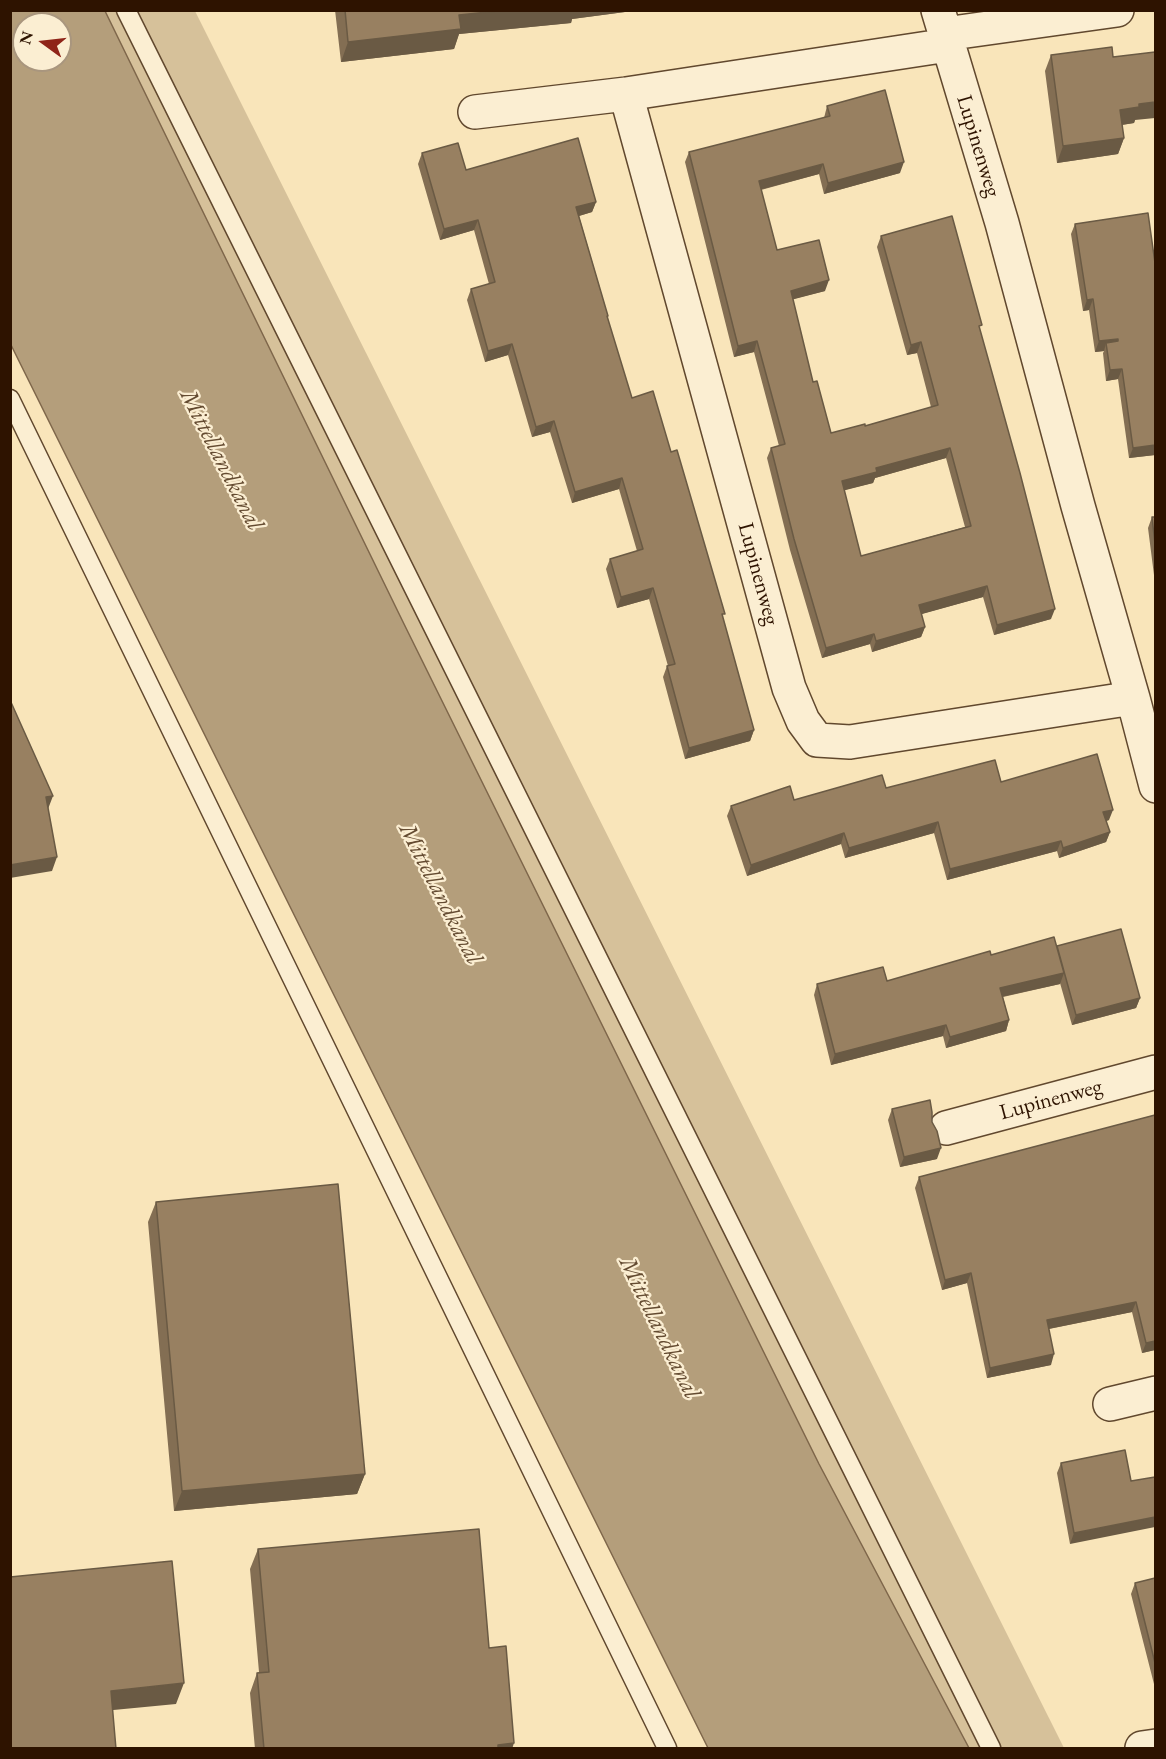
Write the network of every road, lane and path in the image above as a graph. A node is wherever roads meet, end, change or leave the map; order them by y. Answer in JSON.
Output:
{"nodes":[{"id":1,"x":126,"y":10,"type":"edge"},
{"id":2,"x":1117,"y":10,"type":"edge"},
{"id":3,"x":944,"y":30,"type":"edge"},
{"id":4,"x":626,"y":94,"type":"junction"},
{"id":5,"x":475,"y":112,"type":"dead end"},
{"id":6,"x":10,"y":399,"type":"edge"},
{"id":7,"x":1133,"y":698,"type":"junction"},
{"id":8,"x":1155,"y":786,"type":"edge"},
{"id":9,"x":1155,"y":1072,"type":"edge"},
{"id":10,"x":946,"y":1128,"type":"dead end"},
{"id":11,"x":1155,"y":1393,"type":"edge"},
{"id":12,"x":1110,"y":1404,"type":"dead end"},
{"id":13,"x":1155,"y":1746,"type":"edge"},
{"id":14,"x":667,"y":1749,"type":"edge"},
{"id":15,"x":991,"y":1749,"type":"edge"},
{"id":16,"x":1142,"y":1749,"type":"edge"}],
"edges":[{"from":1,"to":15,"type":"lane"},
{"from":2,"to":3,"type":"street"},
{"from":3,"to":4,"type":"street"},
{"from":3,"to":7,"type":"street","name":"Lupinenweg"},
{"from":4,"to":5,"type":"street"},
{"from":4,"to":7,"type":"street","name":"Lupinenweg"},
{"from":6,"to":14,"type":"lane"},
{"from":7,"to":8,"type":"street","name":"Lupinenweg"},
{"from":9,"to":10,"type":"street","name":"Lupinenweg"},
{"from":11,"to":12,"type":"street"},
{"from":13,"to":16,"type":"street"}]}
